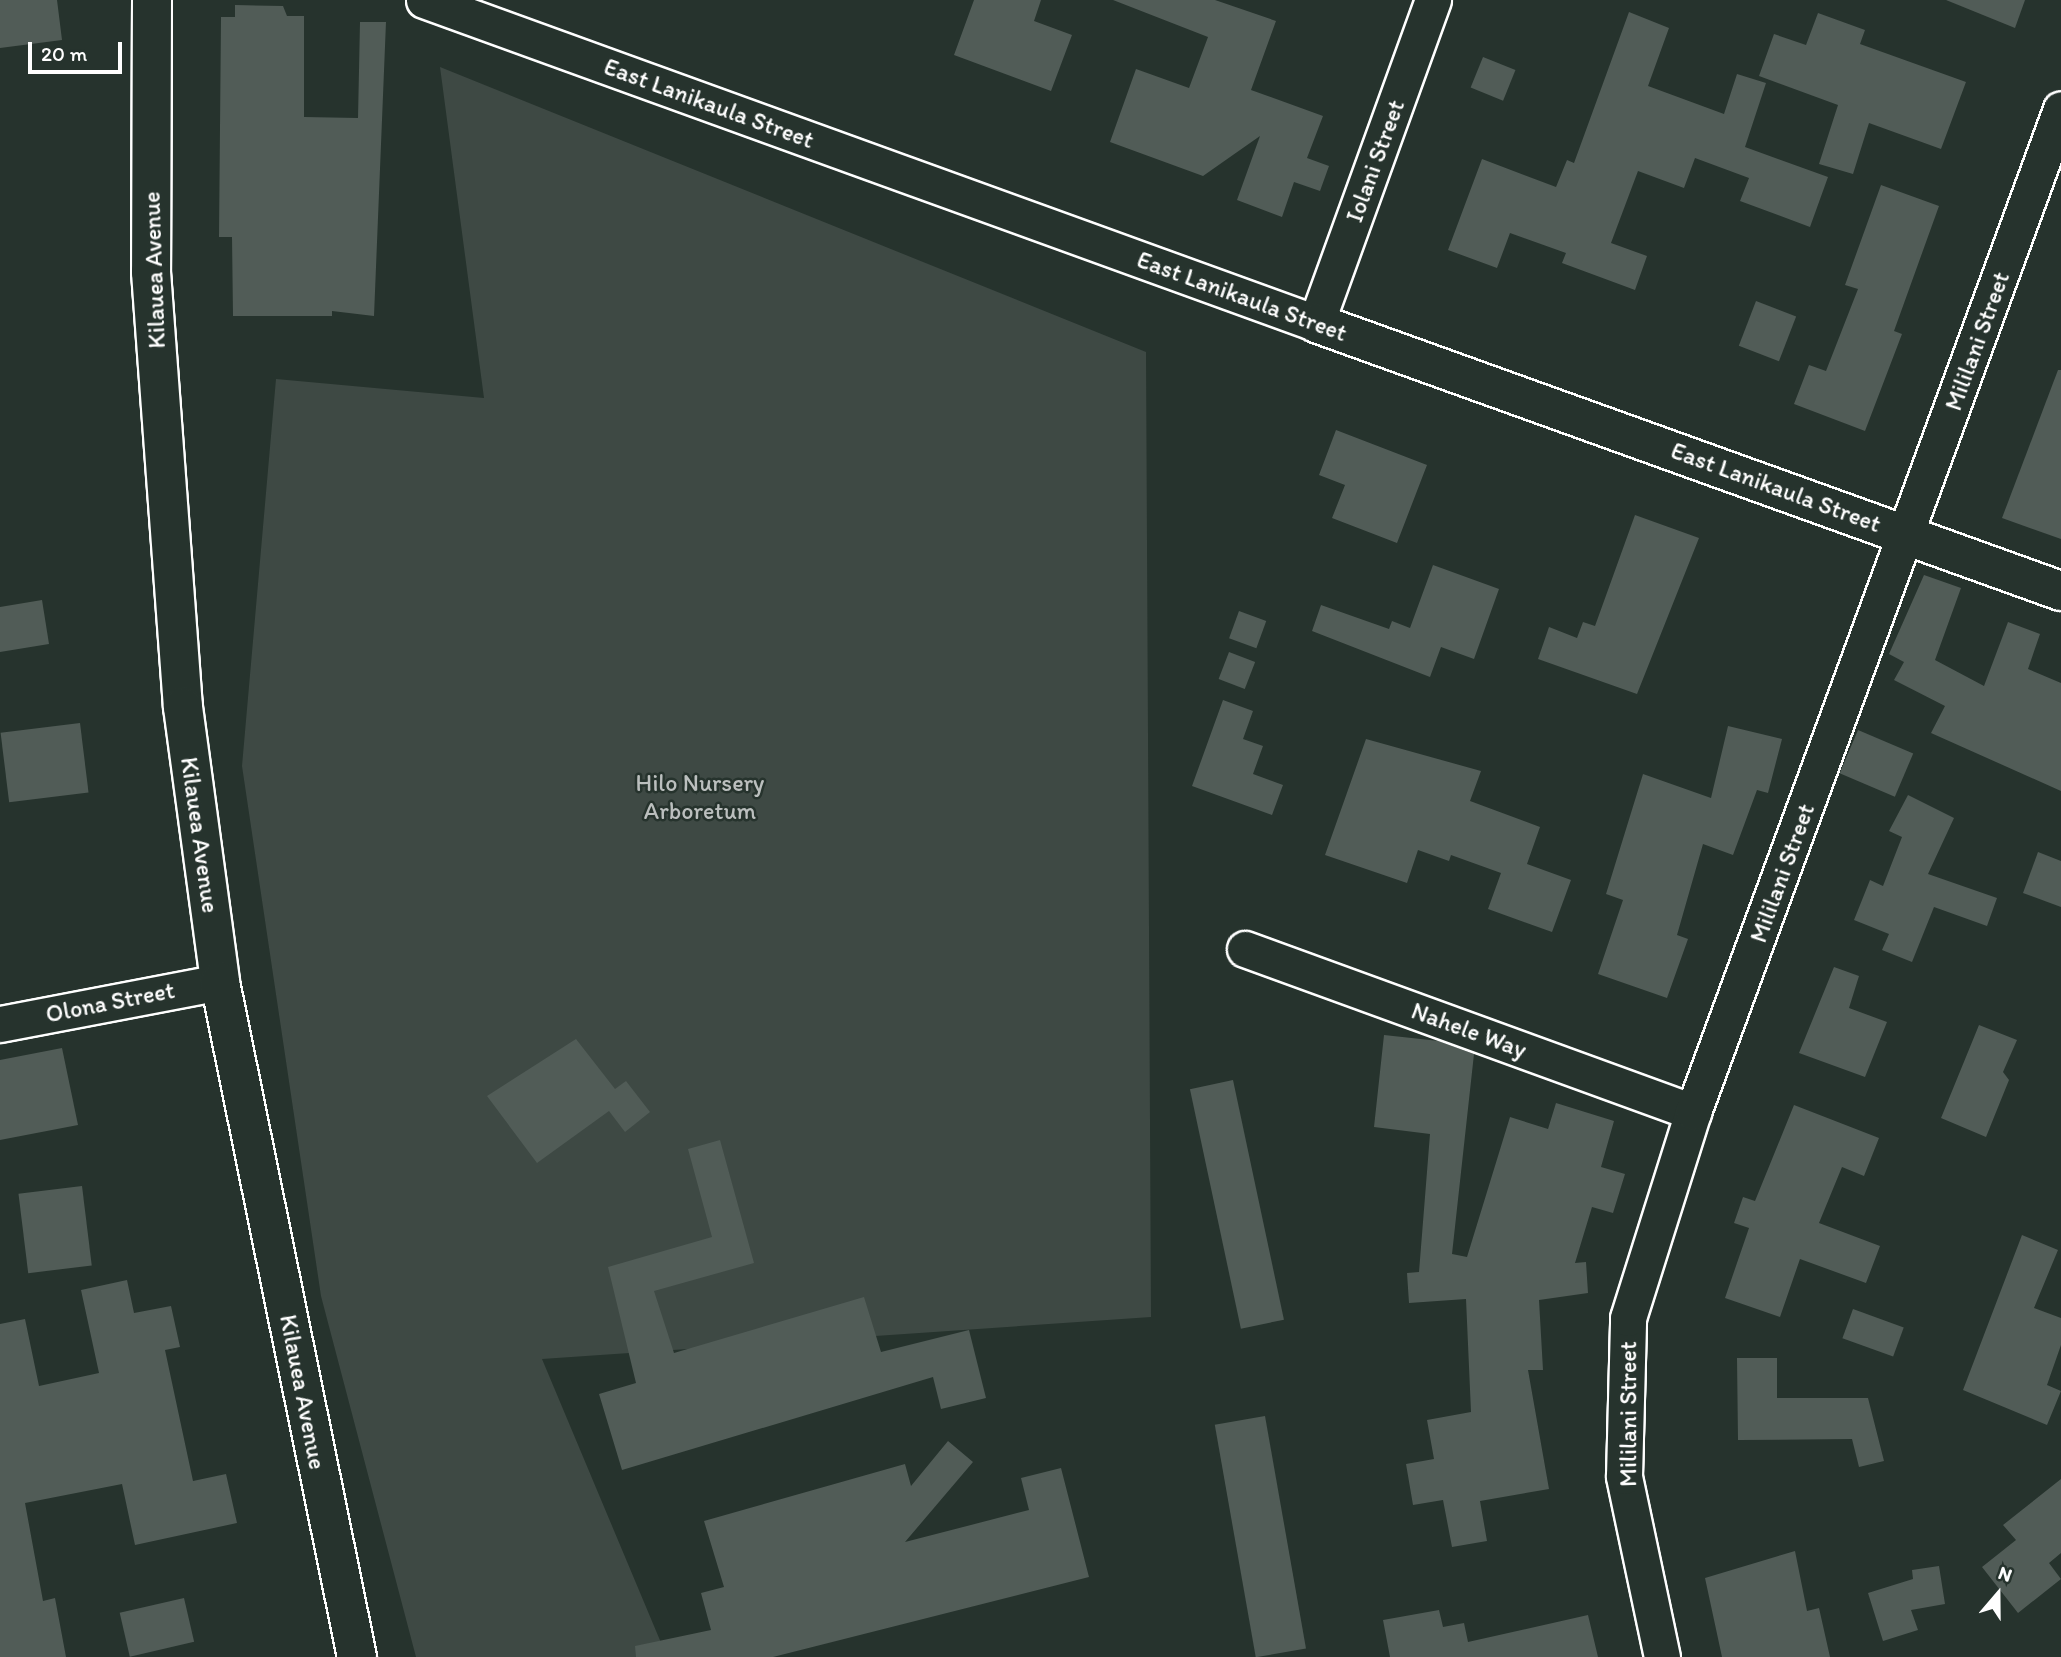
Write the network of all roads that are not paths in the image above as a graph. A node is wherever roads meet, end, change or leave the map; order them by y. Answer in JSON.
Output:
{"nodes":[{"id":1,"x":152,"y":0,"type":"edge"},
{"id":2,"x":424,"y":0,"type":"edge"},
{"id":3,"x":1433,"y":0,"type":"edge"},
{"id":4,"x":2061,"y":109,"type":"edge"},
{"id":5,"x":1316,"y":323,"type":"junction"},
{"id":6,"x":1908,"y":534,"type":"junction"},
{"id":7,"x":2061,"y":591,"type":"edge"},
{"id":8,"x":1245,"y":948,"type":"dead end"},
{"id":9,"x":220,"y":982,"type":"junction"},
{"id":10,"x":0,"y":1024,"type":"edge"},
{"id":11,"x":1693,"y":1112,"type":"junction"},
{"id":12,"x":357,"y":1657,"type":"edge"},
{"id":13,"x":1662,"y":1657,"type":"edge"}],
"edges":[{"from":1,"to":9,"type":"street","name":"Kilauea Avenue"},
{"from":2,"to":5,"type":"street","name":"East Lanikaula Street"},
{"from":3,"to":5,"type":"street","name":"Iolani Street"},
{"from":4,"to":6,"type":"street","name":"Mililani Street"},
{"from":5,"to":6,"type":"street","name":"East Lanikaula Street"},
{"from":6,"to":7,"type":"street","name":"East Lanikaula Street"},
{"from":6,"to":11,"type":"street","name":"Mililani Street"},
{"from":8,"to":11,"type":"street","name":"Nahele Way"},
{"from":9,"to":10,"type":"street","name":"Olona Street"},
{"from":9,"to":12,"type":"street","name":"Kilauea Avenue"},
{"from":11,"to":13,"type":"street","name":"Mililani Street"}]}
